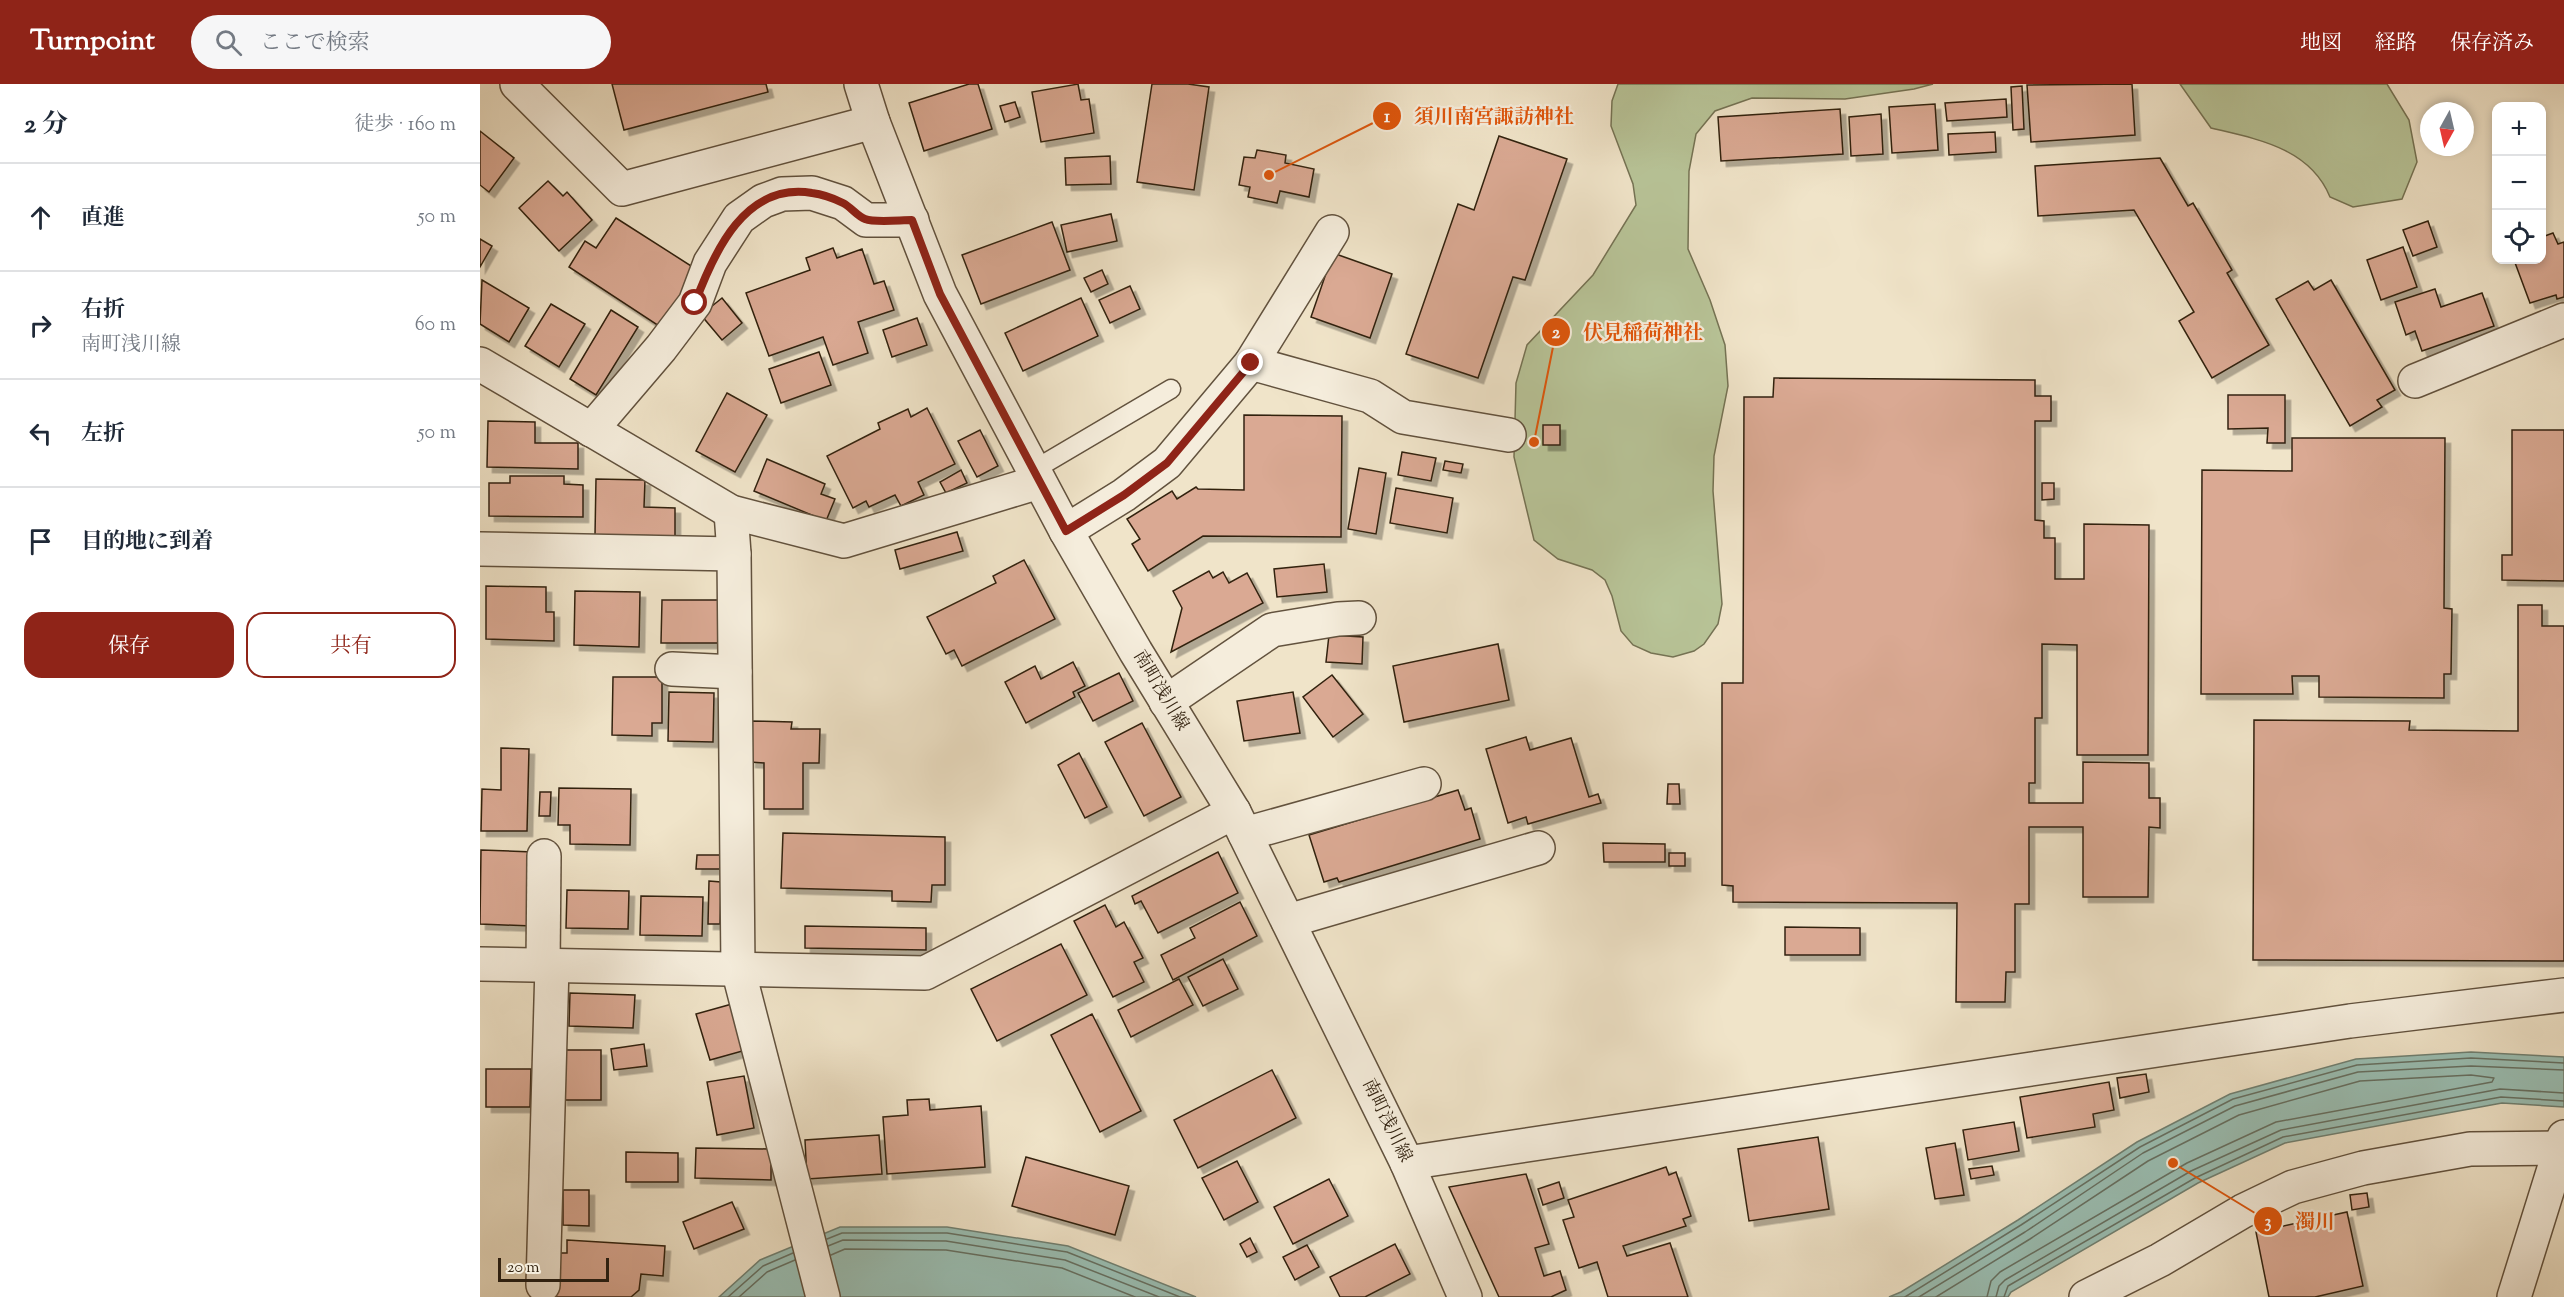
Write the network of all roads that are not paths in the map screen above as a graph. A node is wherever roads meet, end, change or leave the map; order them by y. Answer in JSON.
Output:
{"nodes":[{"id":1,"x":517,"y":84,"type":"edge"},
{"id":2,"x":861,"y":84,"type":"edge"},
{"id":3,"x":873,"y":122,"type":"junction"},
{"id":4,"x":912,"y":220,"type":"junction"},
{"id":5,"x":1332,"y":232,"type":"dead end"},
{"id":6,"x":2564,"y":320,"type":"edge"},
{"id":7,"x":1251,"y":363,"type":"junction"},
{"id":8,"x":480,"y":364,"type":"edge"},
{"id":9,"x":2415,"y":381,"type":"dead end"},
{"id":10,"x":1171,"y":389,"type":"dead end"},
{"id":11,"x":591,"y":430,"type":"junction"},
{"id":12,"x":1509,"y":435,"type":"dead end"},
{"id":13,"x":1036,"y":476,"type":"junction"},
{"id":14,"x":731,"y":512,"type":"junction"},
{"id":15,"x":1066,"y":531,"type":"junction"},
{"id":16,"x":480,"y":549,"type":"edge"},
{"id":17,"x":734,"y":554,"type":"junction"},
{"id":18,"x":1359,"y":618,"type":"dead end"},
{"id":19,"x":672,"y":669,"type":"dead end"},
{"id":20,"x":735,"y":672,"type":"junction"},
{"id":21,"x":1166,"y":702,"type":"junction"},
{"id":22,"x":1424,"y":784,"type":"dead end"},
{"id":23,"x":1240,"y":823,"type":"junction"},
{"id":24,"x":1538,"y":848,"type":"dead end"},
{"id":25,"x":544,"y":856,"type":"dead end"},
{"id":26,"x":1288,"y":921,"type":"junction"},
{"id":27,"x":480,"y":964,"type":"edge"},
{"id":28,"x":547,"y":966,"type":"junction"},
{"id":29,"x":738,"y":969,"type":"junction"},
{"id":30,"x":2564,"y":995,"type":"edge"},
{"id":31,"x":2562,"y":1142,"type":"edge"},
{"id":32,"x":1407,"y":1163,"type":"junction"},
{"id":33,"x":543,"y":1285,"type":"dead end"},
{"id":34,"x":823,"y":1297,"type":"edge"},
{"id":35,"x":1465,"y":1297,"type":"edge"},
{"id":36,"x":2086,"y":1297,"type":"edge"},
{"id":37,"x":2514,"y":1297,"type":"edge"}],
"edges":[{"from":1,"to":3,"type":"street"},
{"from":2,"to":3,"type":"street","name":"南町浅川線"},
{"from":3,"to":4,"type":"street","name":"南町浅川線"},
{"from":4,"to":11,"type":"street"},
{"from":4,"to":13,"type":"street","name":"南町浅川線"},
{"from":5,"to":7,"type":"street"},
{"from":6,"to":9,"type":"street"},
{"from":7,"to":12,"type":"street"},
{"from":7,"to":15,"type":"street"},
{"from":8,"to":11,"type":"street"},
{"from":10,"to":13,"type":"lane"},
{"from":11,"to":14,"type":"street"},
{"from":13,"to":14,"type":"street"},
{"from":13,"to":15,"type":"street","name":"南町浅川線"},
{"from":14,"to":17,"type":"street"},
{"from":15,"to":21,"type":"street","name":"南町浅川線"},
{"from":16,"to":17,"type":"street"},
{"from":17,"to":20,"type":"street"},
{"from":18,"to":21,"type":"street"},
{"from":19,"to":20,"type":"street"},
{"from":20,"to":29,"type":"street"},
{"from":21,"to":23,"type":"street","name":"南町浅川線"},
{"from":22,"to":23,"type":"street"},
{"from":23,"to":26,"type":"street","name":"南町浅川線"},
{"from":23,"to":29,"type":"street"},
{"from":24,"to":26,"type":"street"},
{"from":25,"to":28,"type":"street"},
{"from":26,"to":32,"type":"street","name":"南町浅川線"},
{"from":27,"to":28,"type":"street"},
{"from":28,"to":29,"type":"street"},
{"from":28,"to":33,"type":"street"},
{"from":29,"to":34,"type":"street"},
{"from":30,"to":32,"type":"street"},
{"from":31,"to":36,"type":"street"},
{"from":31,"to":37,"type":"street"},
{"from":32,"to":35,"type":"street","name":"南町浅川線"}]}
